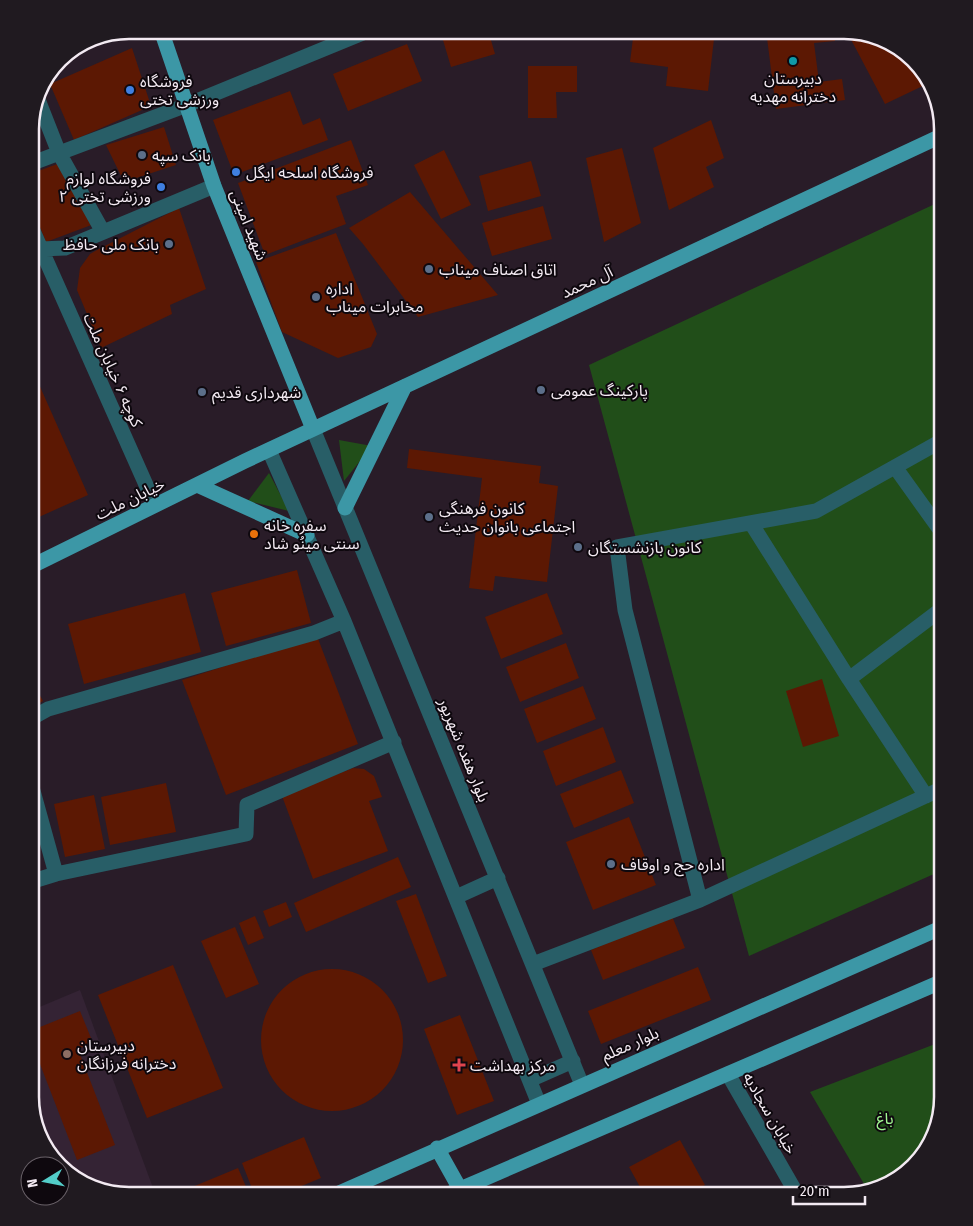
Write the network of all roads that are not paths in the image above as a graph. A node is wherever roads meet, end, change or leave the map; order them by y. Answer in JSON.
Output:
{"nodes":[{"id":1,"x":165,"y":39,"type":"edge"},
{"id":2,"x":348,"y":39,"type":"edge"},
{"id":3,"x":187,"y":105,"type":"junction"},
{"id":4,"x":42,"y":108,"type":"edge"},
{"id":5,"x":934,"y":139,"type":"edge"},
{"id":6,"x":59,"y":153,"type":"junction"},
{"id":7,"x":39,"y":161,"type":"edge"},
{"id":8,"x":214,"y":186,"type":"junction"},
{"id":9,"x":103,"y":232,"type":"junction"},
{"id":10,"x":39,"y":251,"type":"edge"},
{"id":11,"x":39,"y":260,"type":"edge"},
{"id":12,"x":405,"y":386,"type":"junction"},
{"id":13,"x":313,"y":429,"type":"junction"},
{"id":14,"x":934,"y":445,"type":"edge"},
{"id":15,"x":269,"y":450,"type":"junction"},
{"id":16,"x":245,"y":461,"type":"joint"},
{"id":17,"x":895,"y":467,"type":"junction"},
{"id":18,"x":197,"y":485,"type":"junction"},
{"id":19,"x":155,"y":506,"type":"junction"},
{"id":20,"x":345,"y":508,"type":"junction"},
{"id":21,"x":934,"y":521,"type":"edge"},
{"id":22,"x":751,"y":523,"type":"junction"},
{"id":23,"x":307,"y":535,"type":"junction"},
{"id":24,"x":39,"y":563,"type":"edge"},
{"id":25,"x":934,"y":615,"type":"edge"},
{"id":26,"x":344,"y":621,"type":"junction"},
{"id":27,"x":849,"y":679,"type":"junction"},
{"id":28,"x":39,"y":714,"type":"edge"},
{"id":29,"x":394,"y":742,"type":"junction"},
{"id":30,"x":934,"y":792,"type":"edge"},
{"id":31,"x":926,"y":796,"type":"junction"},
{"id":32,"x":39,"y":813,"type":"edge"},
{"id":33,"x":56,"y":874,"type":"junction"},
{"id":34,"x":498,"y":878,"type":"junction"},
{"id":35,"x":39,"y":879,"type":"edge"},
{"id":36,"x":456,"y":897,"type":"junction"},
{"id":37,"x":700,"y":900,"type":"junction"},
{"id":38,"x":934,"y":930,"type":"edge"},
{"id":39,"x":533,"y":964,"type":"junction"},
{"id":40,"x":934,"y":985,"type":"edge"},
{"id":41,"x":573,"y":1061,"type":"junction"},
{"id":42,"x":728,"y":1074,"type":"junction"},
{"id":43,"x":530,"y":1080,"type":"junction"},
{"id":44,"x":582,"y":1084,"type":"junction"},
{"id":45,"x":539,"y":1104,"type":"junction"},
{"id":46,"x":437,"y":1148,"type":"junction"},
{"id":47,"x":352,"y":1187,"type":"edge"},
{"id":48,"x":459,"y":1187,"type":"edge"},
{"id":49,"x":473,"y":1187,"type":"edge"},
{"id":50,"x":793,"y":1187,"type":"edge"}],
"edges":[{"from":1,"to":3,"type":"main road","name":"شهید امینی"},
{"from":2,"to":3,"type":"street"},
{"from":3,"to":6,"type":"street"},
{"from":3,"to":8,"type":"main road","name":"شهید امینی"},
{"from":4,"to":6,"type":"street"},
{"from":5,"to":12,"type":"main road","name":"آل محمد"},
{"from":6,"to":7,"type":"street"},
{"from":6,"to":9,"type":"street"},
{"from":8,"to":9,"type":"street"},
{"from":8,"to":13,"type":"main road","name":"شهید امینی"},
{"from":9,"to":10,"type":"street"},
{"from":11,"to":19,"type":"street","name":"کوچه ۶ خیابان ملت"},
{"from":12,"to":13,"type":"main road","name":"آل محمد"},
{"from":12,"to":20,"type":"main road"},
{"from":13,"to":15,"type":"main road","name":"آل محمد"},
{"from":13,"to":20,"type":"street","name":"بلوار هفده شهریور"},
{"from":14,"to":17,"type":"street"},
{"from":15,"to":16,"type":"main road","name":"آل محمد"},
{"from":15,"to":23,"type":"street"},
{"from":16,"to":18,"type":"main road","name":"خیابان ملت"},
{"from":17,"to":21,"type":"street"},
{"from":17,"to":22,"type":"street"},
{"from":18,"to":19,"type":"main road","name":"خیابان ملت"},
{"from":18,"to":23,"type":"main road"},
{"from":19,"to":24,"type":"main road","name":"خیابان ملت"},
{"from":20,"to":34,"type":"street","name":"بلوار هفده شهریور"},
{"from":22,"to":27,"type":"street"},
{"from":22,"to":37,"type":"street"},
{"from":23,"to":26,"type":"street"},
{"from":25,"to":27,"type":"street"},
{"from":26,"to":28,"type":"street"},
{"from":26,"to":29,"type":"street"},
{"from":27,"to":31,"type":"street"},
{"from":29,"to":33,"type":"street"},
{"from":29,"to":36,"type":"street"},
{"from":30,"to":31,"type":"street"},
{"from":31,"to":37,"type":"street"},
{"from":32,"to":33,"type":"street"},
{"from":33,"to":35,"type":"street"},
{"from":34,"to":36,"type":"street"},
{"from":34,"to":39,"type":"street","name":"بلوار هفده شهریور"},
{"from":36,"to":43,"type":"street"},
{"from":37,"to":39,"type":"street"},
{"from":38,"to":44,"type":"main road","name":"بلوار معلم"},
{"from":39,"to":41,"type":"street","name":"بلوار هفده شهریور"},
{"from":40,"to":42,"type":"main road"},
{"from":41,"to":43,"type":"street"},
{"from":41,"to":44,"type":"street","name":"بلوار هفده شهریور"},
{"from":42,"to":49,"type":"main road"},
{"from":42,"to":50,"type":"street","name":"خیابان سجادیه"},
{"from":43,"to":45,"type":"street"},
{"from":44,"to":45,"type":"main road","name":"بلوار معلم"},
{"from":45,"to":46,"type":"main road","name":"بلوار معلم"},
{"from":46,"to":47,"type":"main road","name":"بلوار معلم"},
{"from":46,"to":48,"type":"main road"}]}
